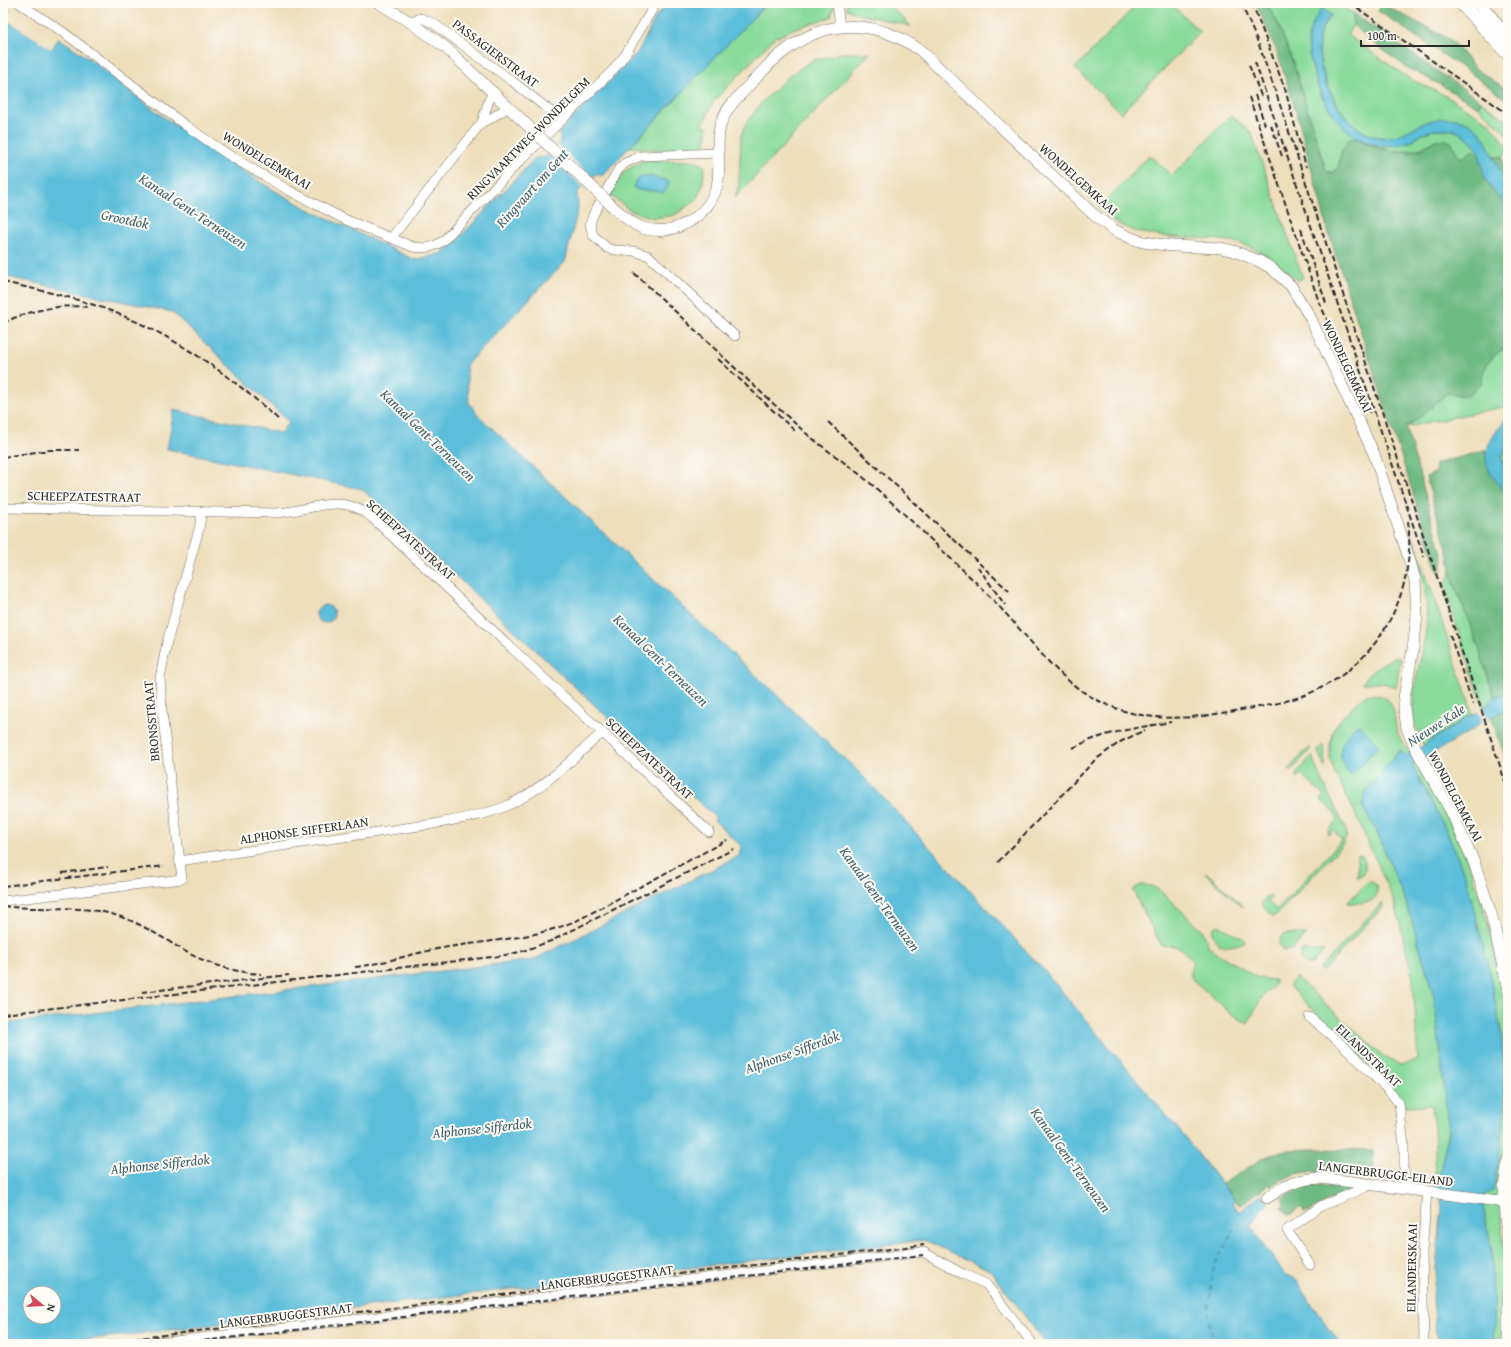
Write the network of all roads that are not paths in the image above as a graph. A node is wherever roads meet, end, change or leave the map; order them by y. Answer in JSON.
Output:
{"nodes":[{"id":1,"x":19,"y":3,"type":"edge"},
{"id":2,"x":379,"y":3,"type":"edge"},
{"id":3,"x":656,"y":3,"type":"edge"},
{"id":4,"x":837,"y":3,"type":"edge"},
{"id":5,"x":1461,"y":3,"type":"edge"},
{"id":6,"x":1479,"y":3,"type":"edge"},
{"id":7,"x":413,"y":24,"type":"junction"},
{"id":8,"x":840,"y":28,"type":"junction"},
{"id":9,"x":1508,"y":39,"type":"edge"},
{"id":10,"x":1508,"y":54,"type":"edge"},
{"id":11,"x":494,"y":92,"type":"junction"},
{"id":12,"x":508,"y":107,"type":"junction"},
{"id":13,"x":562,"y":120,"type":"junction"},
{"id":14,"x":482,"y":122,"type":"junction"},
{"id":15,"x":718,"y":153,"type":"junction"},
{"id":16,"x":392,"y":238,"type":"junction"},
{"id":17,"x":735,"y":336,"type":"dead end"},
{"id":18,"x":3,"y":508,"type":"edge"},
{"id":19,"x":202,"y":511,"type":"junction"},
{"id":20,"x":604,"y":732,"type":"junction"},
{"id":21,"x":709,"y":832,"type":"dead end"},
{"id":22,"x":179,"y":861,"type":"junction"},
{"id":23,"x":3,"y":901,"type":"edge"},
{"id":24,"x":1508,"y":990,"type":"edge"},
{"id":25,"x":1309,"y":1017,"type":"dead end"},
{"id":26,"x":1508,"y":1160,"type":"edge"},
{"id":27,"x":1364,"y":1184,"type":"junction"},
{"id":28,"x":1406,"y":1189,"type":"junction"},
{"id":29,"x":1432,"y":1192,"type":"junction"},
{"id":30,"x":1267,"y":1198,"type":"dead end"},
{"id":31,"x":1506,"y":1205,"type":"edge"},
{"id":32,"x":1508,"y":1245,"type":"edge"},
{"id":33,"x":1310,"y":1265,"type":"dead end"},
{"id":34,"x":1508,"y":1290,"type":"edge"},
{"id":35,"x":150,"y":1344,"type":"edge"},
{"id":36,"x":1033,"y":1344,"type":"edge"},
{"id":37,"x":1424,"y":1344,"type":"edge"},
{"id":38,"x":1508,"y":1344,"type":"edge"}],
"edges":[{"from":1,"to":16,"type":"street","name":"WONDELGEMKAAI"},
{"from":2,"to":7,"type":"main road","name":"WONDELGEMKAAI"},
{"from":3,"to":13,"type":"street","name":"RINGVAARTWEG-WONDELGEM"},
{"from":4,"to":8,"type":"street"},
{"from":5,"to":10,"type":"highway"},
{"from":6,"to":9,"type":"highway"},
{"from":7,"to":11,"type":"main road","name":"WONDELGEMKAAI"},
{"from":7,"to":13,"type":"street","name":"PASSAGIERSTRAAT"},
{"from":8,"to":15,"type":"main road","name":"WONDELGEMKAAI"},
{"from":8,"to":24,"type":"main road","name":"WONDELGEMKAAI"},
{"from":11,"to":12,"type":"main road","name":"WONDELGEMKAAI"},
{"from":11,"to":14,"type":"street"},
{"from":12,"to":14,"type":"street"},
{"from":12,"to":15,"type":"main road","name":"WONDELGEMKAAI","bridge":true},
{"from":13,"to":16,"type":"street","name":"RINGVAARTWEG-WONDELGEM"},
{"from":14,"to":16,"type":"street"},
{"from":15,"to":17,"type":"street"},
{"from":18,"to":19,"type":"street","name":"SCHEEPZATESTRAAT"},
{"from":19,"to":20,"type":"street","name":"SCHEEPZATESTRAAT"},
{"from":19,"to":22,"type":"street","name":"BRONSSTRAAT"},
{"from":20,"to":21,"type":"street","name":"SCHEEPZATESTRAAT"},
{"from":20,"to":22,"type":"street","name":"ALPHONSE SIFFERLAAN"},
{"from":22,"to":23,"type":"street"},
{"from":25,"to":28,"type":"street","name":"EILANDSTRAAT"},
{"from":26,"to":31,"type":"main road"},
{"from":27,"to":28,"type":"main road","name":"LANGERBRUGGE-EILAND"},
{"from":27,"to":30,"type":"main road","name":"LANGERBRUGGE-EILAND"},
{"from":27,"to":33,"type":"street"},
{"from":28,"to":29,"type":"main road","name":"LANGERBRUGGE-EILAND"},
{"from":29,"to":31,"type":"main road","name":"LANGERBRUGGE-EILAND"},
{"from":29,"to":37,"type":"street","name":"EILANDERSKAAI"},
{"from":31,"to":32,"type":"main road"},
{"from":34,"to":38,"type":"main road"},
{"from":35,"to":36,"type":"street","name":"LANGERBRUGGESTRAAT"}]}
